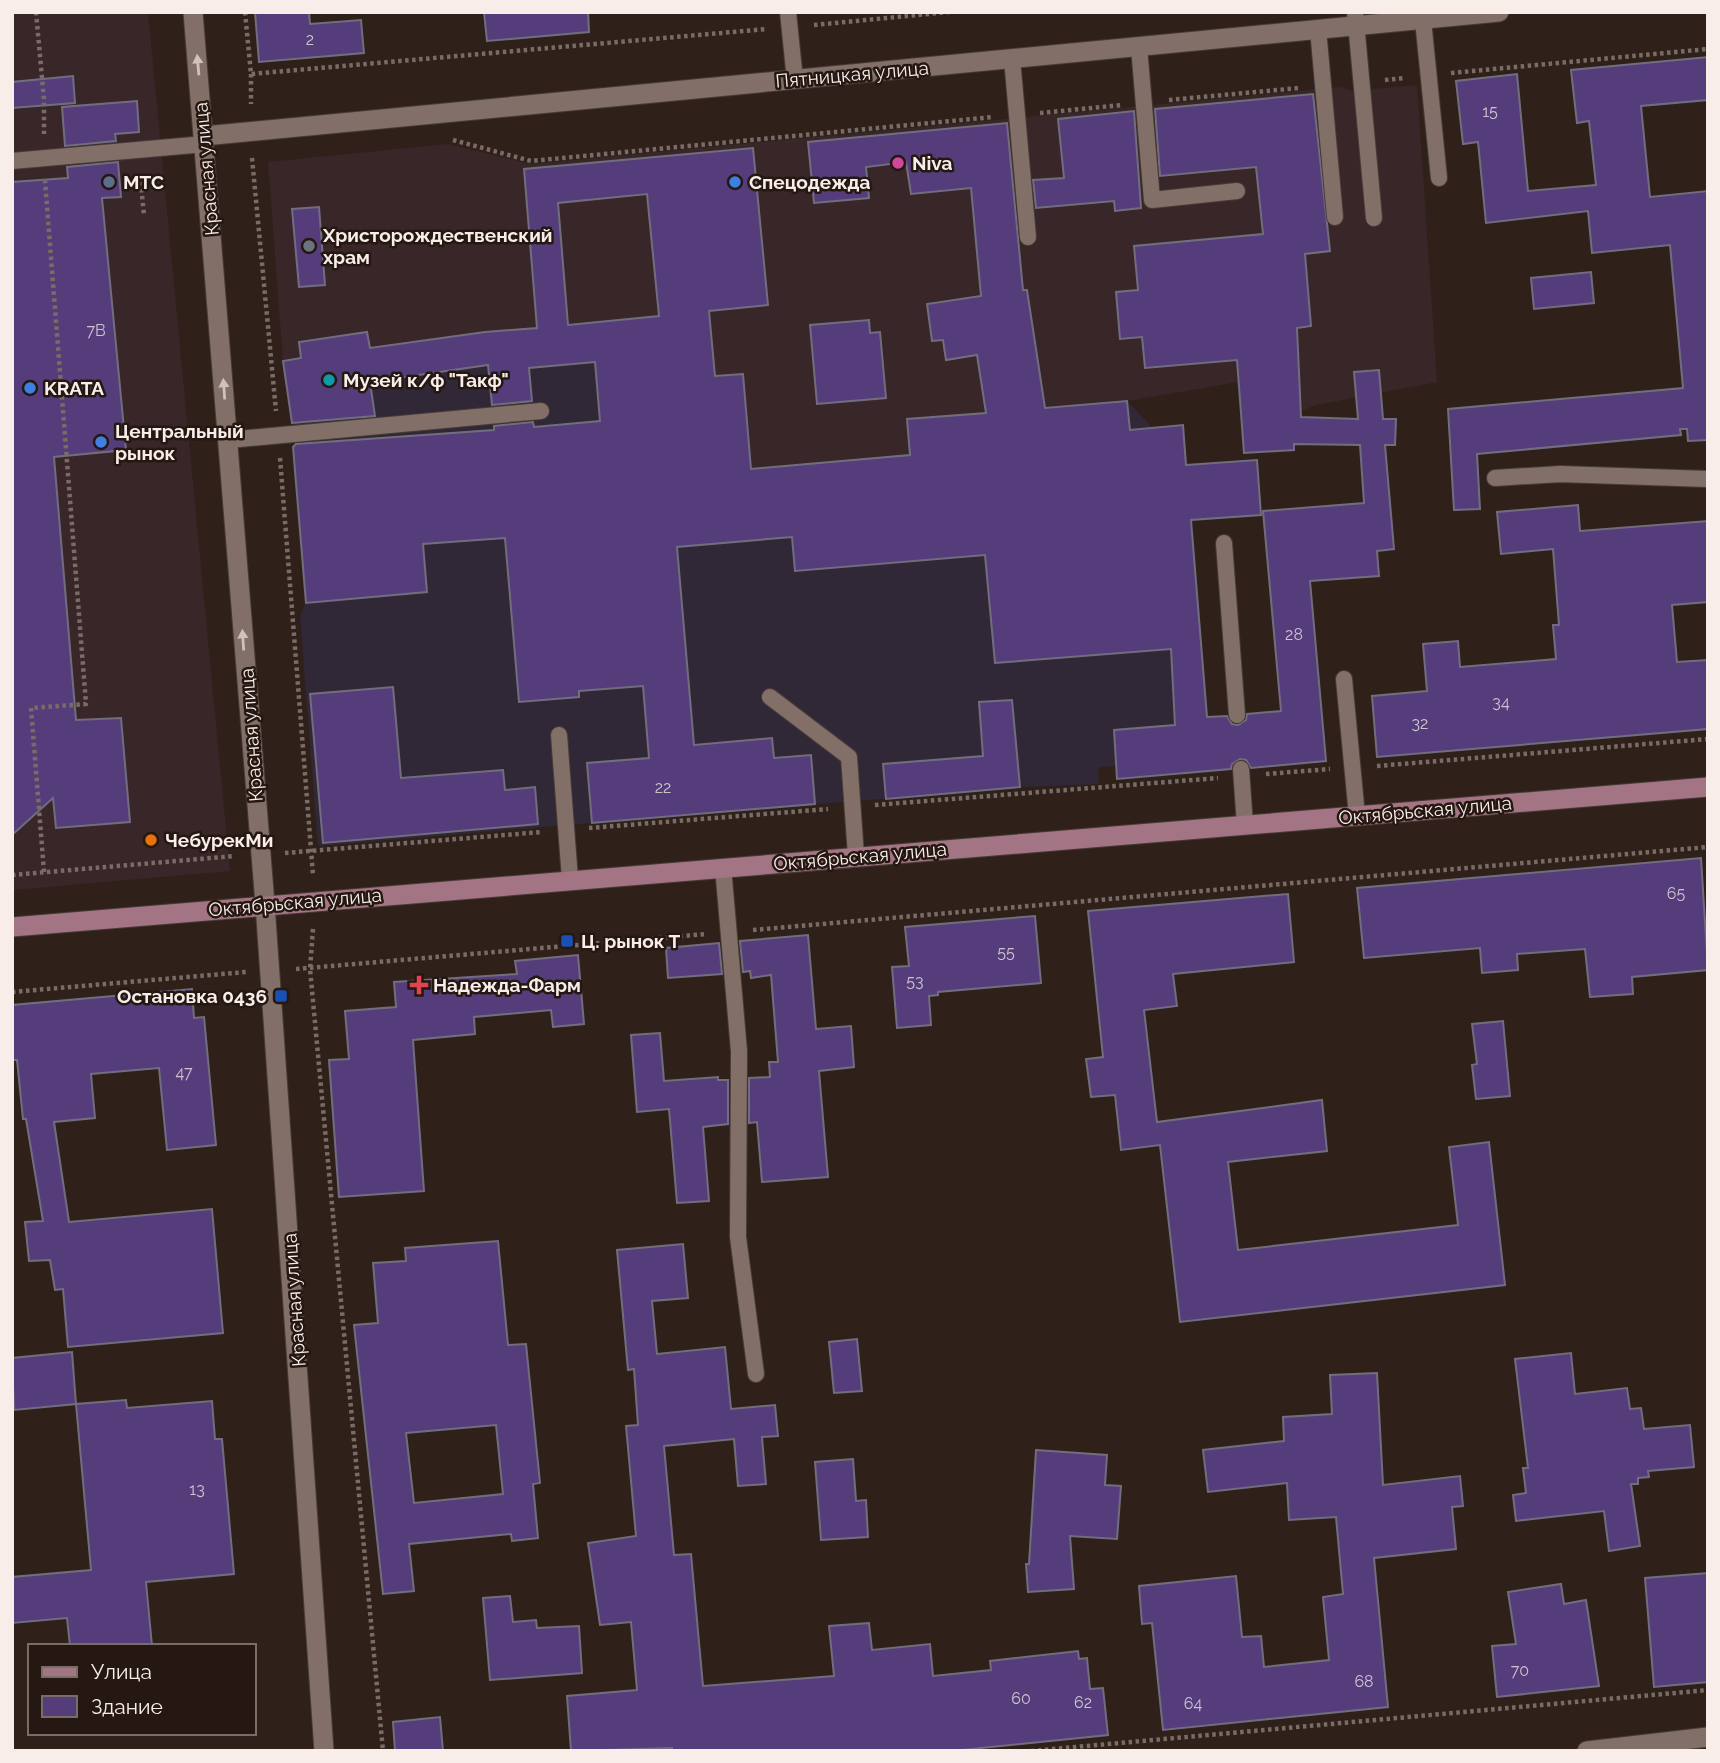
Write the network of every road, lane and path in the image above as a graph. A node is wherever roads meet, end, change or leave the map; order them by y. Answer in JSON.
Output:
{"nodes":[{"id":1,"x":36,"y":12,"type":"edge"},
{"id":2,"x":193,"y":12,"type":"edge"},
{"id":3,"x":245,"y":12,"type":"edge"},
{"id":4,"x":949,"y":12,"type":"edge"},
{"id":5,"x":1499,"y":12,"type":"edge"},
{"id":6,"x":1356,"y":19,"type":"edge"},
{"id":7,"x":789,"y":20,"type":"edge"},
{"id":8,"x":1423,"y":20,"type":"junction"},
{"id":9,"x":1318,"y":29,"type":"junction"},
{"id":10,"x":1139,"y":47,"type":"junction"},
{"id":11,"x":1708,"y":49,"type":"edge"},
{"id":12,"x":1012,"y":59,"type":"junction"},
{"id":13,"x":251,"y":74,"type":"junction"},
{"id":14,"x":1429,"y":75,"type":"junction"},
{"id":15,"x":794,"y":80,"type":"junction"},
{"id":16,"x":1362,"y":82,"type":"junction"},
{"id":17,"x":1323,"y":85,"type":"junction"},
{"id":18,"x":1144,"y":103,"type":"junction"},
{"id":19,"x":1017,"y":115,"type":"junction"},
{"id":20,"x":252,"y":132,"type":"junction"},
{"id":21,"x":448,"y":139,"type":"dead end"},
{"id":22,"x":204,"y":140,"type":"junction"},
{"id":23,"x":138,"y":150,"type":"junction"},
{"id":24,"x":265,"y":156,"type":"dead end"},
{"id":25,"x":43,"y":158,"type":"junction"},
{"id":26,"x":252,"y":158,"type":"junction"},
{"id":27,"x":12,"y":161,"type":"edge"},
{"id":28,"x":1439,"y":178,"type":"dead end"},
{"id":29,"x":1237,"y":191,"type":"dead end"},
{"id":30,"x":144,"y":215,"type":"dead end"},
{"id":31,"x":1335,"y":217,"type":"dead end"},
{"id":32,"x":1374,"y":218,"type":"dead end"},
{"id":33,"x":1028,"y":237,"type":"dead end"},
{"id":34,"x":541,"y":411,"type":"dead end"},
{"id":35,"x":278,"y":435,"type":"junction"},
{"id":36,"x":228,"y":440,"type":"junction"},
{"id":37,"x":1495,"y":478,"type":"dead end"},
{"id":38,"x":1708,"y":479,"type":"edge"},
{"id":39,"x":1224,"y":543,"type":"dead end"},
{"id":40,"x":1344,"y":679,"type":"dead end"},
{"id":41,"x":770,"y":697,"type":"dead end"},
{"id":42,"x":1237,"y":715,"type":"dead end"},
{"id":43,"x":559,"y":735,"type":"dead end"},
{"id":44,"x":1241,"y":769,"type":"dead end"},
{"id":45,"x":1708,"y":787,"type":"edge"},
{"id":46,"x":1357,"y":816,"type":"junction"},
{"id":47,"x":1245,"y":825,"type":"junction"},
{"id":48,"x":1708,"y":847,"type":"edge"},
{"id":49,"x":856,"y":856,"type":"junction"},
{"id":50,"x":723,"y":867,"type":"junction"},
{"id":51,"x":44,"y":872,"type":"dead end"},
{"id":52,"x":570,"y":879,"type":"junction"},
{"id":53,"x":315,"y":900,"type":"junction"},
{"id":54,"x":265,"y":904,"type":"junction"},
{"id":55,"x":12,"y":927,"type":"edge"},
{"id":56,"x":729,"y":932,"type":"junction"},
{"id":57,"x":310,"y":969,"type":"junction"},
{"id":58,"x":271,"y":970,"type":"junction"},
{"id":59,"x":12,"y":992,"type":"edge"},
{"id":60,"x":756,"y":1374,"type":"dead end"},
{"id":61,"x":1708,"y":1690,"type":"edge"},
{"id":62,"x":1708,"y":1737,"type":"edge"},
{"id":63,"x":324,"y":1751,"type":"edge"},
{"id":64,"x":383,"y":1751,"type":"edge"},
{"id":65,"x":1031,"y":1751,"type":"edge"},
{"id":66,"x":1587,"y":1751,"type":"edge"}],
"edges":[{"from":1,"to":25,"type":"path"},
{"from":22,"to":2,"type":"street","name":"Красная улица","one_way":true},
{"from":3,"to":13,"type":"path"},
{"from":4,"to":7,"type":"path"},
{"from":5,"to":8,"type":"street","name":"Пятницкая улица"},
{"from":6,"to":8,"type":"street","name":"Пятницкая улица"},
{"from":6,"to":9,"type":"street","name":"Пятницкая улица"},
{"from":6,"to":16,"type":"lane"},
{"from":7,"to":13,"type":"path"},
{"from":7,"to":15,"type":"lane"},
{"from":8,"to":14,"type":"lane"},
{"from":9,"to":10,"type":"street","name":"Пятницкая улица"},
{"from":9,"to":17,"type":"lane"},
{"from":10,"to":12,"type":"street","name":"Пятницкая улица"},
{"from":10,"to":18,"type":"lane"},
{"from":11,"to":14,"type":"path"},
{"from":12,"to":15,"type":"street","name":"Пятницкая улица"},
{"from":12,"to":19,"type":"lane"},
{"from":13,"to":20,"type":"path"},
{"from":14,"to":16,"type":"path"},
{"from":14,"to":28,"type":"lane"},
{"from":15,"to":20,"type":"street","name":"Пятницкая улица"},
{"from":16,"to":32,"type":"lane"},
{"from":17,"to":18,"type":"path"},
{"from":17,"to":31,"type":"lane"},
{"from":18,"to":19,"type":"path"},
{"from":18,"to":29,"type":"lane"},
{"from":19,"to":21,"type":"path"},
{"from":19,"to":33,"type":"lane"},
{"from":20,"to":22,"type":"street","name":"Пятницкая улица"},
{"from":20,"to":26,"type":"path"},
{"from":22,"to":23,"type":"lane"},
{"from":36,"to":22,"type":"street","name":"Красная улица","one_way":true},
{"from":23,"to":25,"type":"lane"},
{"from":23,"to":30,"type":"path"},
{"from":24,"to":26,"type":"path"},
{"from":25,"to":27,"type":"lane"},
{"from":25,"to":51,"type":"path"},
{"from":26,"to":35,"type":"path"},
{"from":34,"to":35,"type":"lane"},
{"from":35,"to":36,"type":"lane"},
{"from":35,"to":53,"type":"path"},
{"from":54,"to":36,"type":"street","name":"Красная улица","one_way":true},
{"from":37,"to":38,"type":"lane"},
{"from":39,"to":42,"type":"lane"},
{"from":40,"to":46,"type":"lane"},
{"from":41,"to":49,"type":"lane"},
{"from":43,"to":52,"type":"lane"},
{"from":44,"to":47,"type":"lane"},
{"from":45,"to":46,"type":"main road","name":"Октябрьская улица"},
{"from":46,"to":47,"type":"main road","name":"Октябрьская улица"},
{"from":47,"to":49,"type":"main road","name":"Октябрьская улица"},
{"from":48,"to":56,"type":"path"},
{"from":49,"to":50,"type":"main road","name":"Октябрьская улица"},
{"from":50,"to":52,"type":"main road","name":"Октябрьская улица"},
{"from":50,"to":56,"type":"lane"},
{"from":52,"to":53,"type":"main road","name":"Октябрьская улица"},
{"from":53,"to":54,"type":"main road","name":"Октябрьская улица"},
{"from":53,"to":57,"type":"path"},
{"from":54,"to":55,"type":"main road","name":"Октябрьская улица"},
{"from":54,"to":58,"type":"street","name":"Красная улица"},
{"from":56,"to":57,"type":"path"},
{"from":56,"to":60,"type":"lane"},
{"from":57,"to":58,"type":"path"},
{"from":57,"to":64,"type":"path"},
{"from":58,"to":59,"type":"path"},
{"from":58,"to":63,"type":"street","name":"Красная улица"},
{"from":61,"to":65,"type":"path"},
{"from":62,"to":66,"type":"street"}]}
